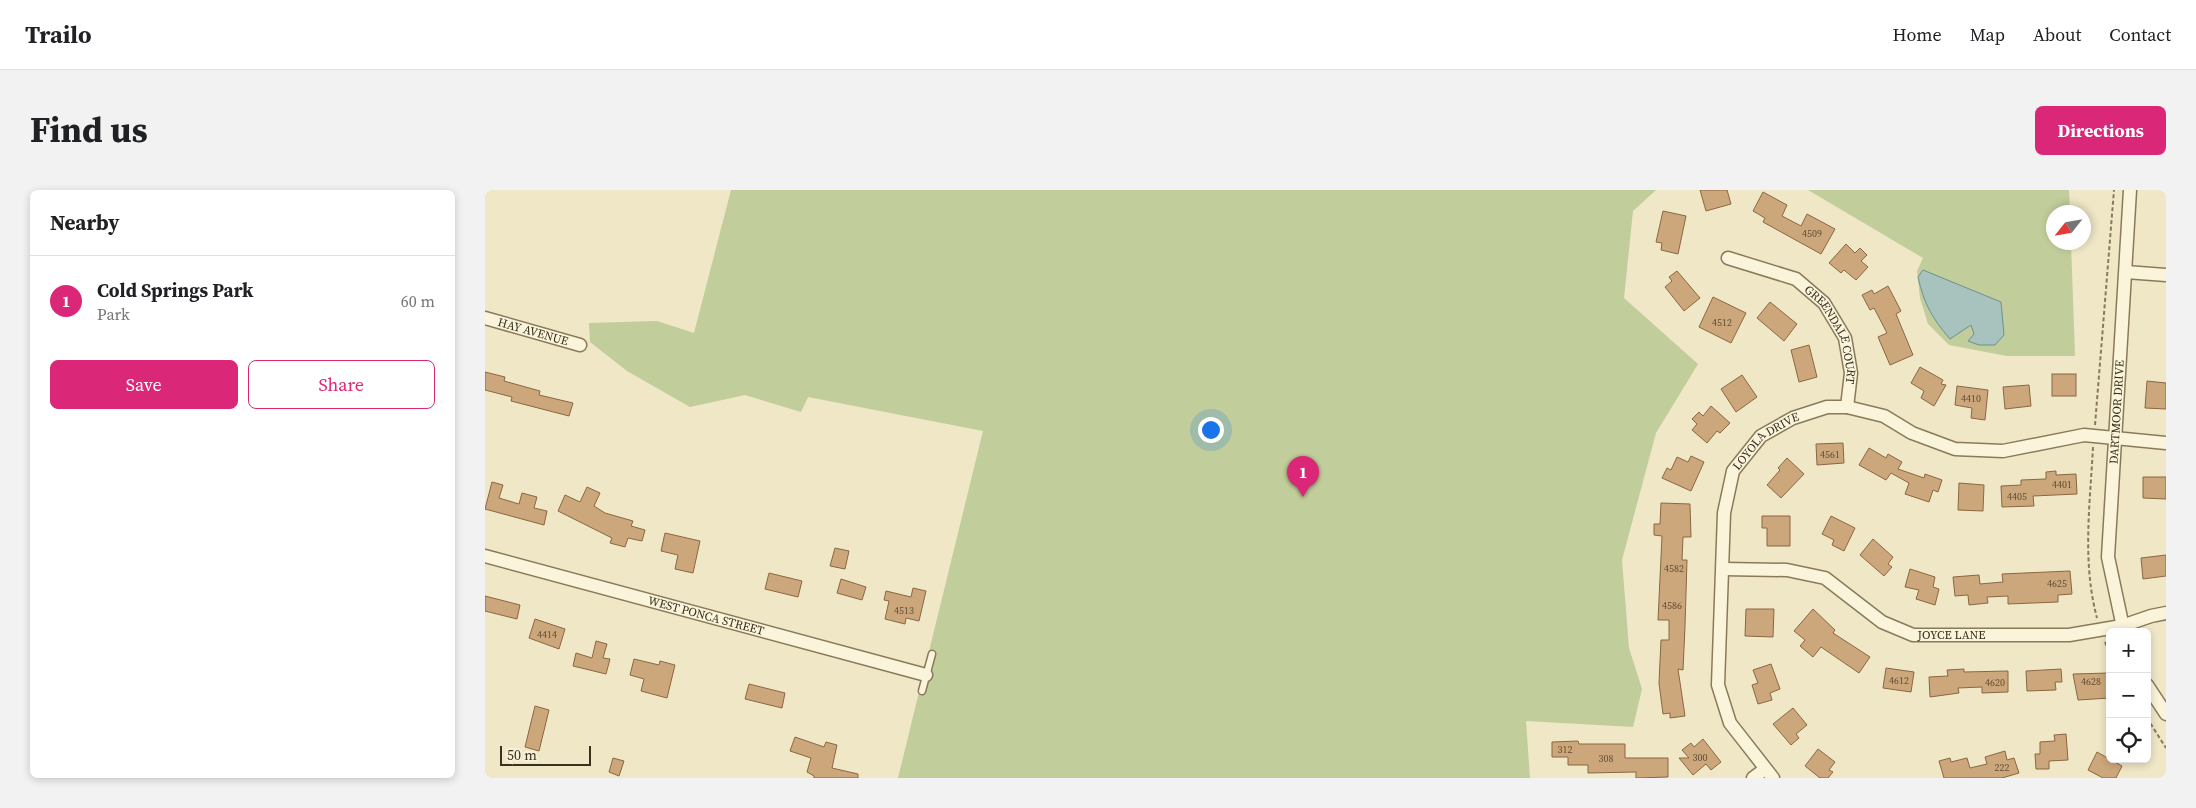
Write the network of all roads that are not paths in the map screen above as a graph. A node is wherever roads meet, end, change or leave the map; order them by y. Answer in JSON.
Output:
{"nodes":[{"id":1,"x":2129,"y":190,"type":"edge"},
{"id":2,"x":1728,"y":258,"type":"dead end"},
{"id":3,"x":2126,"y":272,"type":"junction"},
{"id":4,"x":2166,"y":276,"type":"edge"},
{"id":5,"x":485,"y":318,"type":"edge"},
{"id":6,"x":581,"y":345,"type":"dead end"},
{"id":7,"x":1847,"y":407,"type":"junction"},
{"id":8,"x":2114,"y":438,"type":"junction"},
{"id":9,"x":2166,"y":443,"type":"edge"},
{"id":10,"x":485,"y":556,"type":"edge"},
{"id":11,"x":1724,"y":569,"type":"junction"},
{"id":12,"x":2166,"y":613,"type":"edge"},
{"id":13,"x":2123,"y":628,"type":"edge"},
{"id":14,"x":2125,"y":628,"type":"edge"},
{"id":15,"x":2106,"y":631,"type":"edge"},
{"id":16,"x":931,"y":654,"type":"dead end"},
{"id":17,"x":926,"y":675,"type":"junction"},
{"id":18,"x":2151,"y":690,"type":"edge"},
{"id":19,"x":922,"y":691,"type":"dead end"},
{"id":20,"x":2166,"y":714,"type":"edge"},
{"id":21,"x":1769,"y":773,"type":"edge"},
{"id":22,"x":1753,"y":778,"type":"edge"}],
"edges":[{"from":1,"to":3,"type":"street","name":"DARTMOOR DRIVE"},
{"from":2,"to":7,"type":"street","name":"GREENDALE COURT"},
{"from":3,"to":4,"type":"street"},
{"from":3,"to":8,"type":"street","name":"DARTMOOR DRIVE"},
{"from":5,"to":6,"type":"street","name":"HAY AVENUE"},
{"from":7,"to":8,"type":"street","name":"LOYOLA DRIVE"},
{"from":7,"to":11,"type":"street","name":"LOYOLA DRIVE"},
{"from":8,"to":9,"type":"street","name":"LOYOLA DRIVE"},
{"from":8,"to":13,"type":"street","name":"DARTMOOR DRIVE"},
{"from":10,"to":17,"type":"street","name":"WEST PONCA STREET"},
{"from":11,"to":15,"type":"street","name":"JOYCE LANE"},
{"from":11,"to":21,"type":"street","name":"LOYOLA DRIVE"},
{"from":12,"to":14,"type":"street","name":"JOYCE LANE"},
{"from":16,"to":17,"type":"lane"},
{"from":17,"to":19,"type":"lane"},
{"from":18,"to":20,"type":"street"},
{"from":21,"to":22,"type":"street"}]}
